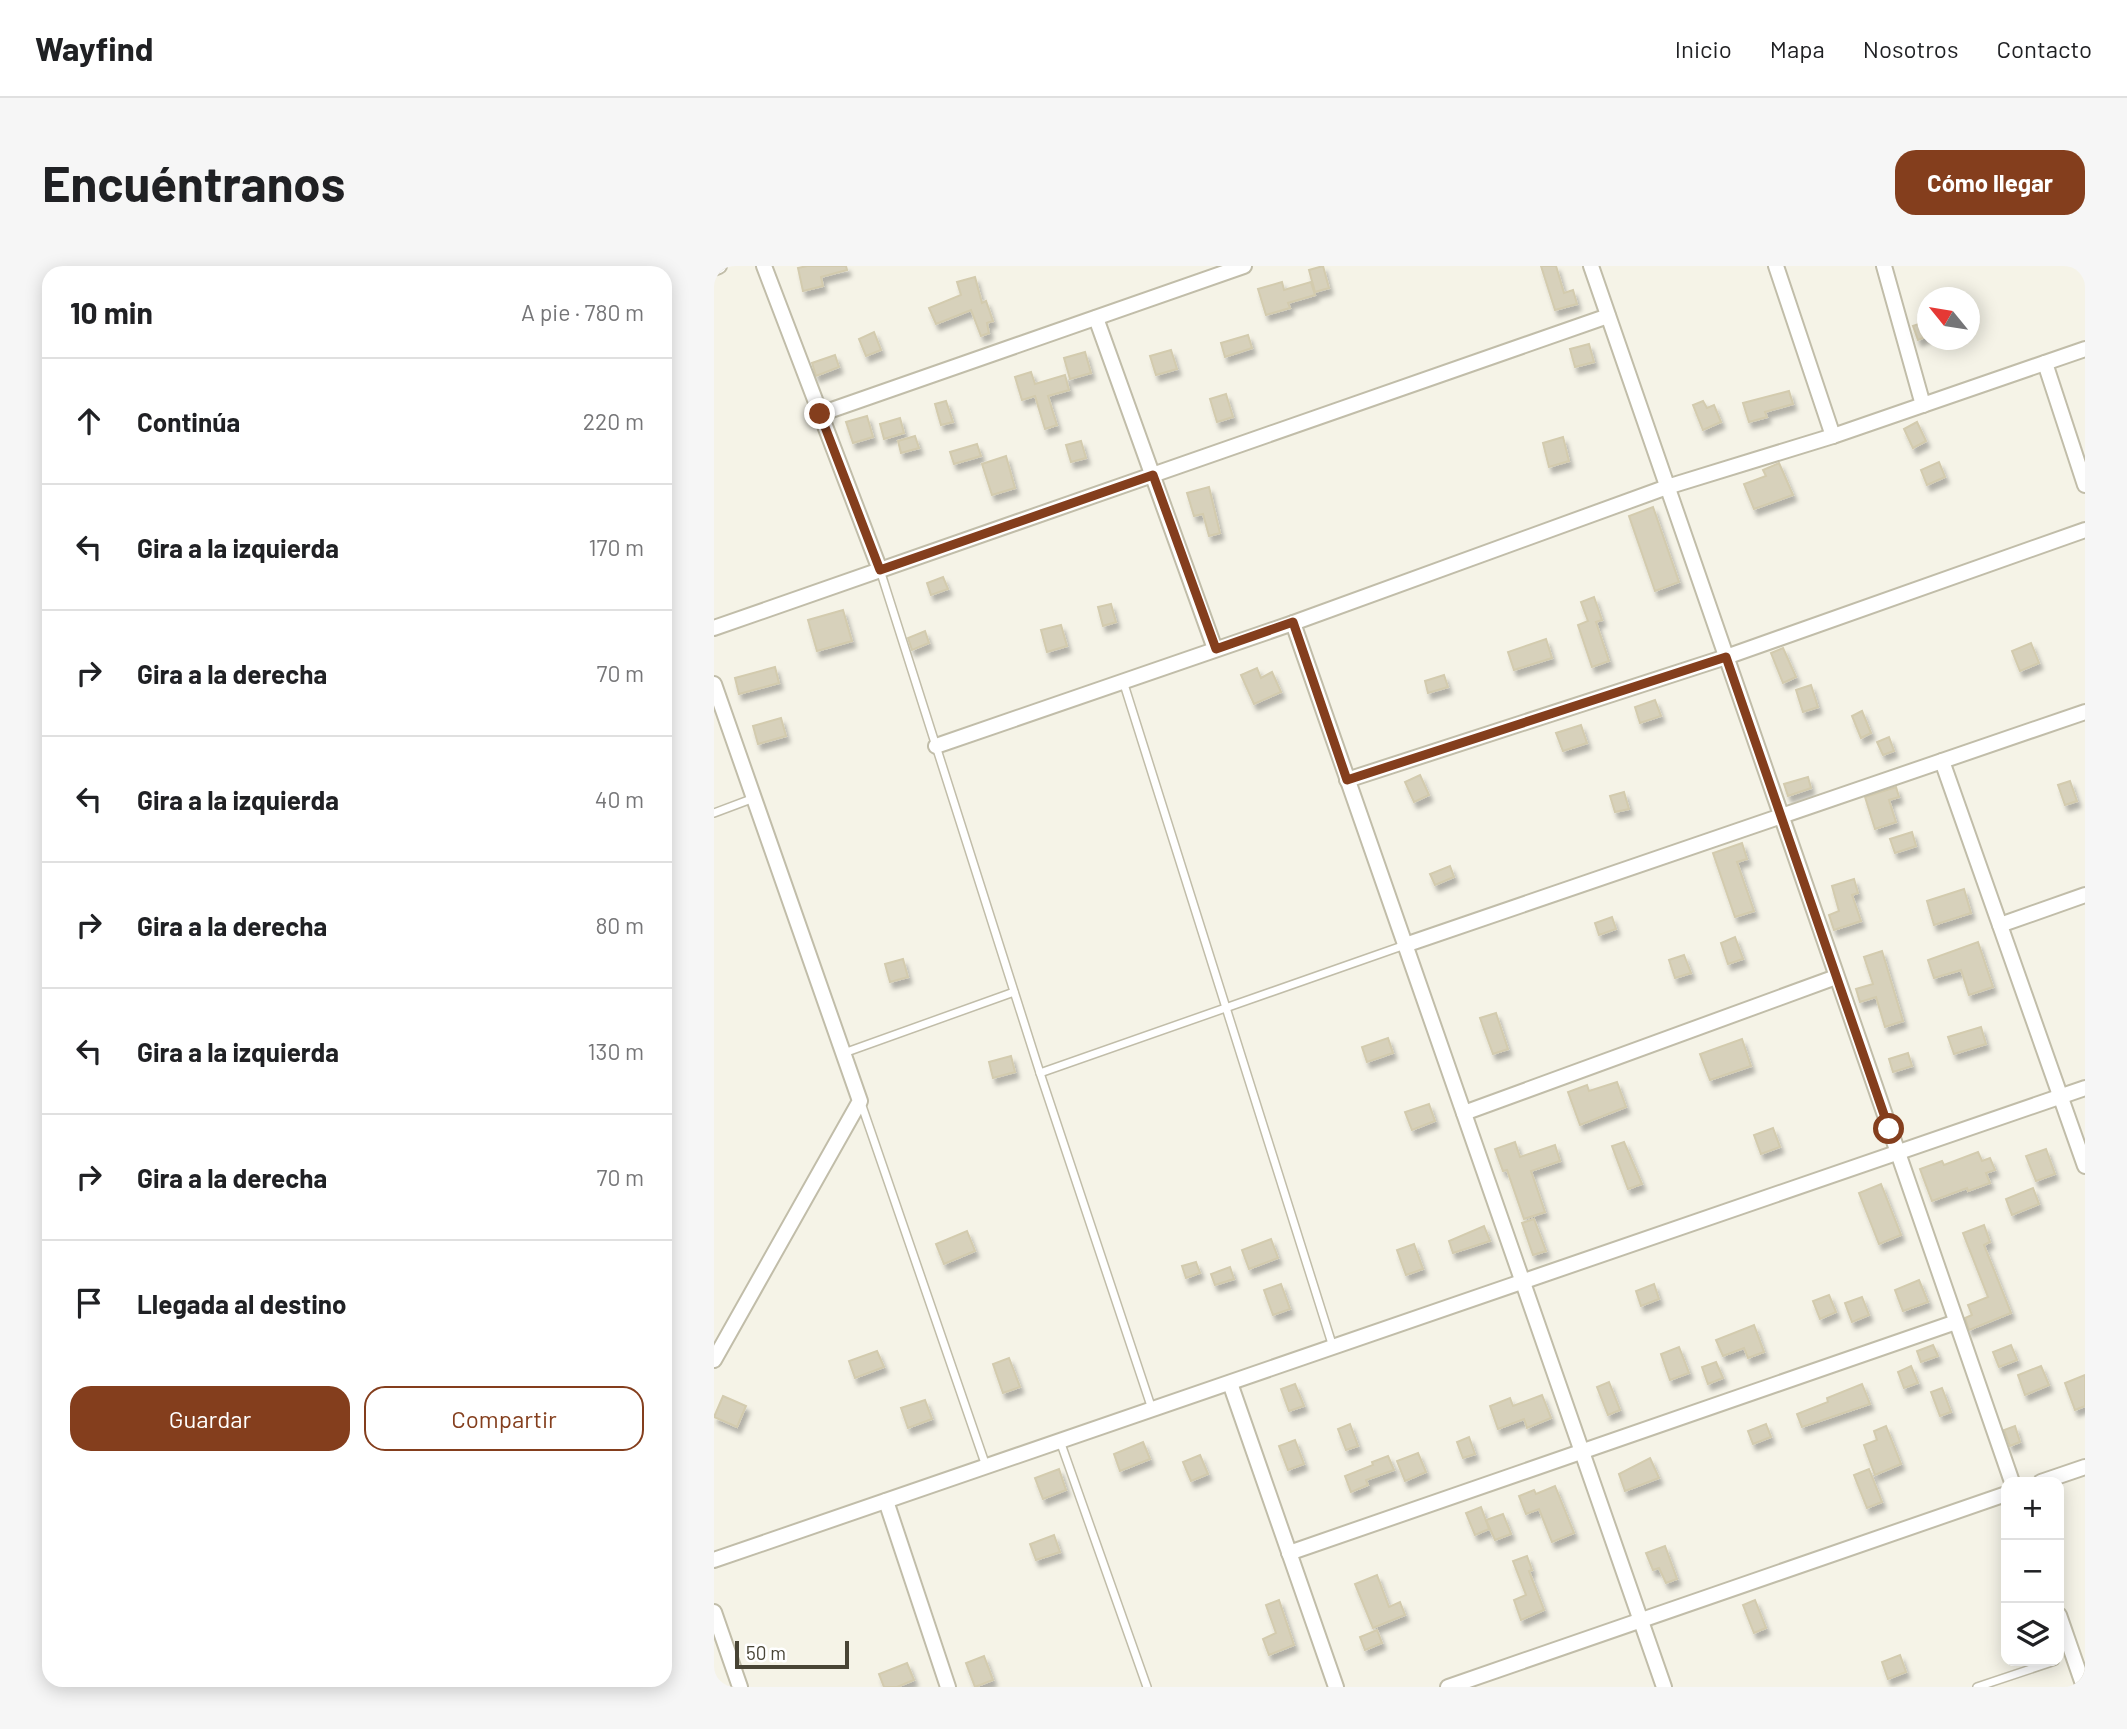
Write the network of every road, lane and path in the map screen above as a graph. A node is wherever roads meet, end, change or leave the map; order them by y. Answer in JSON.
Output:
{"nodes":[{"id":1,"x":719,"y":266,"type":"edge"},
{"id":2,"x":764,"y":266,"type":"edge"},
{"id":3,"x":1244,"y":266,"type":"edge"},
{"id":4,"x":1591,"y":266,"type":"edge"},
{"id":5,"x":1776,"y":266,"type":"edge"},
{"id":6,"x":1884,"y":266,"type":"edge"},
{"id":7,"x":714,"y":268,"type":"edge"},
{"id":8,"x":1608,"y":316,"type":"junction"},
{"id":9,"x":1096,"y":318,"type":"junction"},
{"id":10,"x":2085,"y":349,"type":"edge"},
{"id":11,"x":2045,"y":363,"type":"junction"},
{"id":12,"x":1923,"y":405,"type":"junction"},
{"id":13,"x":820,"y":414,"type":"junction"},
{"id":14,"x":1833,"y":436,"type":"junction"},
{"id":15,"x":1153,"y":475,"type":"junction"},
{"id":16,"x":2085,"y":485,"type":"edge"},
{"id":17,"x":1667,"y":488,"type":"junction"},
{"id":18,"x":2085,"y":530,"type":"edge"},
{"id":19,"x":880,"y":570,"type":"junction"},
{"id":20,"x":1293,"y":622,"type":"junction"},
{"id":21,"x":714,"y":628,"type":"edge"},
{"id":22,"x":1216,"y":649,"type":"junction"},
{"id":23,"x":1726,"y":657,"type":"junction"},
{"id":24,"x":1124,"y":681,"type":"junction"},
{"id":25,"x":714,"y":684,"type":"edge"},
{"id":26,"x":2085,"y":712,"type":"edge"},
{"id":27,"x":936,"y":746,"type":"junction"},
{"id":28,"x":1942,"y":761,"type":"junction"},
{"id":29,"x":1347,"y":780,"type":"junction"},
{"id":30,"x":754,"y":798,"type":"junction"},
{"id":31,"x":714,"y":813,"type":"edge"},
{"id":32,"x":1781,"y":816,"type":"junction"},
{"id":33,"x":2085,"y":895,"type":"edge"},
{"id":34,"x":2000,"y":925,"type":"junction"},
{"id":35,"x":1405,"y":945,"type":"junction"},
{"id":36,"x":1836,"y":977,"type":"junction"},
{"id":37,"x":1014,"y":992,"type":"junction"},
{"id":38,"x":1226,"y":1006,"type":"junction"},
{"id":39,"x":844,"y":1053,"type":"junction"},
{"id":40,"x":1040,"y":1073,"type":"junction"},
{"id":41,"x":2085,"y":1088,"type":"edge"},
{"id":42,"x":2060,"y":1096,"type":"junction"},
{"id":43,"x":860,"y":1101,"type":"junction"},
{"id":44,"x":1464,"y":1113,"type":"junction"},
{"id":45,"x":1897,"y":1154,"type":"junction"},
{"id":46,"x":2085,"y":1166,"type":"edge"},
{"id":47,"x":1523,"y":1282,"type":"junction"},
{"id":48,"x":1956,"y":1322,"type":"junction"},
{"id":49,"x":1334,"y":1347,"type":"junction"},
{"id":50,"x":714,"y":1360,"type":"edge"},
{"id":51,"x":1230,"y":1383,"type":"junction"},
{"id":52,"x":1153,"y":1409,"type":"junction"},
{"id":53,"x":1060,"y":1441,"type":"junction"},
{"id":54,"x":1582,"y":1451,"type":"junction"},
{"id":55,"x":986,"y":1466,"type":"junction"},
{"id":56,"x":2085,"y":1467,"type":"edge"},
{"id":57,"x":2010,"y":1477,"type":"edge"},
{"id":58,"x":2056,"y":1477,"type":"edge"},
{"id":59,"x":2001,"y":1496,"type":"edge"},
{"id":60,"x":886,"y":1501,"type":"junction"},
{"id":61,"x":1289,"y":1553,"type":"junction"},
{"id":62,"x":714,"y":1560,"type":"edge"},
{"id":63,"x":714,"y":1612,"type":"edge"},
{"id":64,"x":1641,"y":1620,"type":"junction"},
{"id":65,"x":2064,"y":1661,"type":"edge"},
{"id":66,"x":2039,"y":1666,"type":"edge"},
{"id":67,"x":740,"y":1687,"type":"edge"},
{"id":68,"x":948,"y":1687,"type":"edge"},
{"id":69,"x":1147,"y":1687,"type":"edge"},
{"id":70,"x":1336,"y":1687,"type":"edge"},
{"id":71,"x":1448,"y":1687,"type":"edge"},
{"id":72,"x":1664,"y":1687,"type":"edge"},
{"id":73,"x":1977,"y":1687,"type":"edge"},
{"id":74,"x":2084,"y":1687,"type":"edge"}],
"edges":[{"from":1,"to":7,"type":"street"},
{"from":2,"to":13,"type":"street"},
{"from":3,"to":9,"type":"street"},
{"from":4,"to":8,"type":"street"},
{"from":5,"to":14,"type":"street"},
{"from":6,"to":12,"type":"street"},
{"from":8,"to":15,"type":"street"},
{"from":8,"to":17,"type":"street"},
{"from":9,"to":13,"type":"street"},
{"from":9,"to":15,"type":"street"},
{"from":10,"to":11,"type":"street"},
{"from":11,"to":12,"type":"street"},
{"from":11,"to":16,"type":"street"},
{"from":12,"to":14,"type":"street"},
{"from":13,"to":19,"type":"street"},
{"from":14,"to":17,"type":"street"},
{"from":15,"to":19,"type":"street"},
{"from":15,"to":22,"type":"street"},
{"from":17,"to":20,"type":"street"},
{"from":17,"to":23,"type":"street"},
{"from":18,"to":23,"type":"street"},
{"from":19,"to":21,"type":"street"},
{"from":19,"to":27,"type":"lane"},
{"from":20,"to":22,"type":"street"},
{"from":20,"to":29,"type":"street"},
{"from":22,"to":24,"type":"street"},
{"from":23,"to":29,"type":"street"},
{"from":23,"to":32,"type":"street"},
{"from":24,"to":27,"type":"street"},
{"from":24,"to":38,"type":"lane"},
{"from":25,"to":30,"type":"street"},
{"from":26,"to":28,"type":"street"},
{"from":27,"to":37,"type":"lane"},
{"from":28,"to":32,"type":"street"},
{"from":28,"to":34,"type":"street"},
{"from":29,"to":35,"type":"street"},
{"from":30,"to":31,"type":"lane"},
{"from":30,"to":39,"type":"street"},
{"from":32,"to":35,"type":"street"},
{"from":32,"to":36,"type":"street"},
{"from":33,"to":34,"type":"street"},
{"from":34,"to":42,"type":"street"},
{"from":35,"to":38,"type":"lane"},
{"from":35,"to":44,"type":"street"},
{"from":36,"to":44,"type":"street"},
{"from":36,"to":45,"type":"street"},
{"from":37,"to":39,"type":"lane"},
{"from":37,"to":40,"type":"lane"},
{"from":38,"to":40,"type":"lane"},
{"from":38,"to":49,"type":"lane"},
{"from":39,"to":43,"type":"street"},
{"from":40,"to":52,"type":"lane"},
{"from":41,"to":42,"type":"street"},
{"from":42,"to":45,"type":"street"},
{"from":42,"to":46,"type":"street"},
{"from":43,"to":50,"type":"street"},
{"from":43,"to":55,"type":"lane"},
{"from":44,"to":47,"type":"street"},
{"from":45,"to":47,"type":"street"},
{"from":45,"to":48,"type":"street"},
{"from":47,"to":49,"type":"street"},
{"from":47,"to":54,"type":"street"},
{"from":48,"to":54,"type":"street"},
{"from":48,"to":57,"type":"street"},
{"from":49,"to":51,"type":"street"},
{"from":51,"to":52,"type":"street"},
{"from":51,"to":61,"type":"street"},
{"from":52,"to":53,"type":"street"},
{"from":53,"to":55,"type":"street"},
{"from":53,"to":69,"type":"lane"},
{"from":54,"to":61,"type":"street"},
{"from":54,"to":64,"type":"street"},
{"from":55,"to":60,"type":"street"},
{"from":56,"to":58,"type":"street"},
{"from":59,"to":64,"type":"street"},
{"from":60,"to":62,"type":"street"},
{"from":60,"to":68,"type":"street"},
{"from":61,"to":70,"type":"street"},
{"from":63,"to":67,"type":"street"},
{"from":64,"to":71,"type":"street"},
{"from":64,"to":72,"type":"street"},
{"from":65,"to":74,"type":"street"},
{"from":66,"to":73,"type":"lane"}]}
